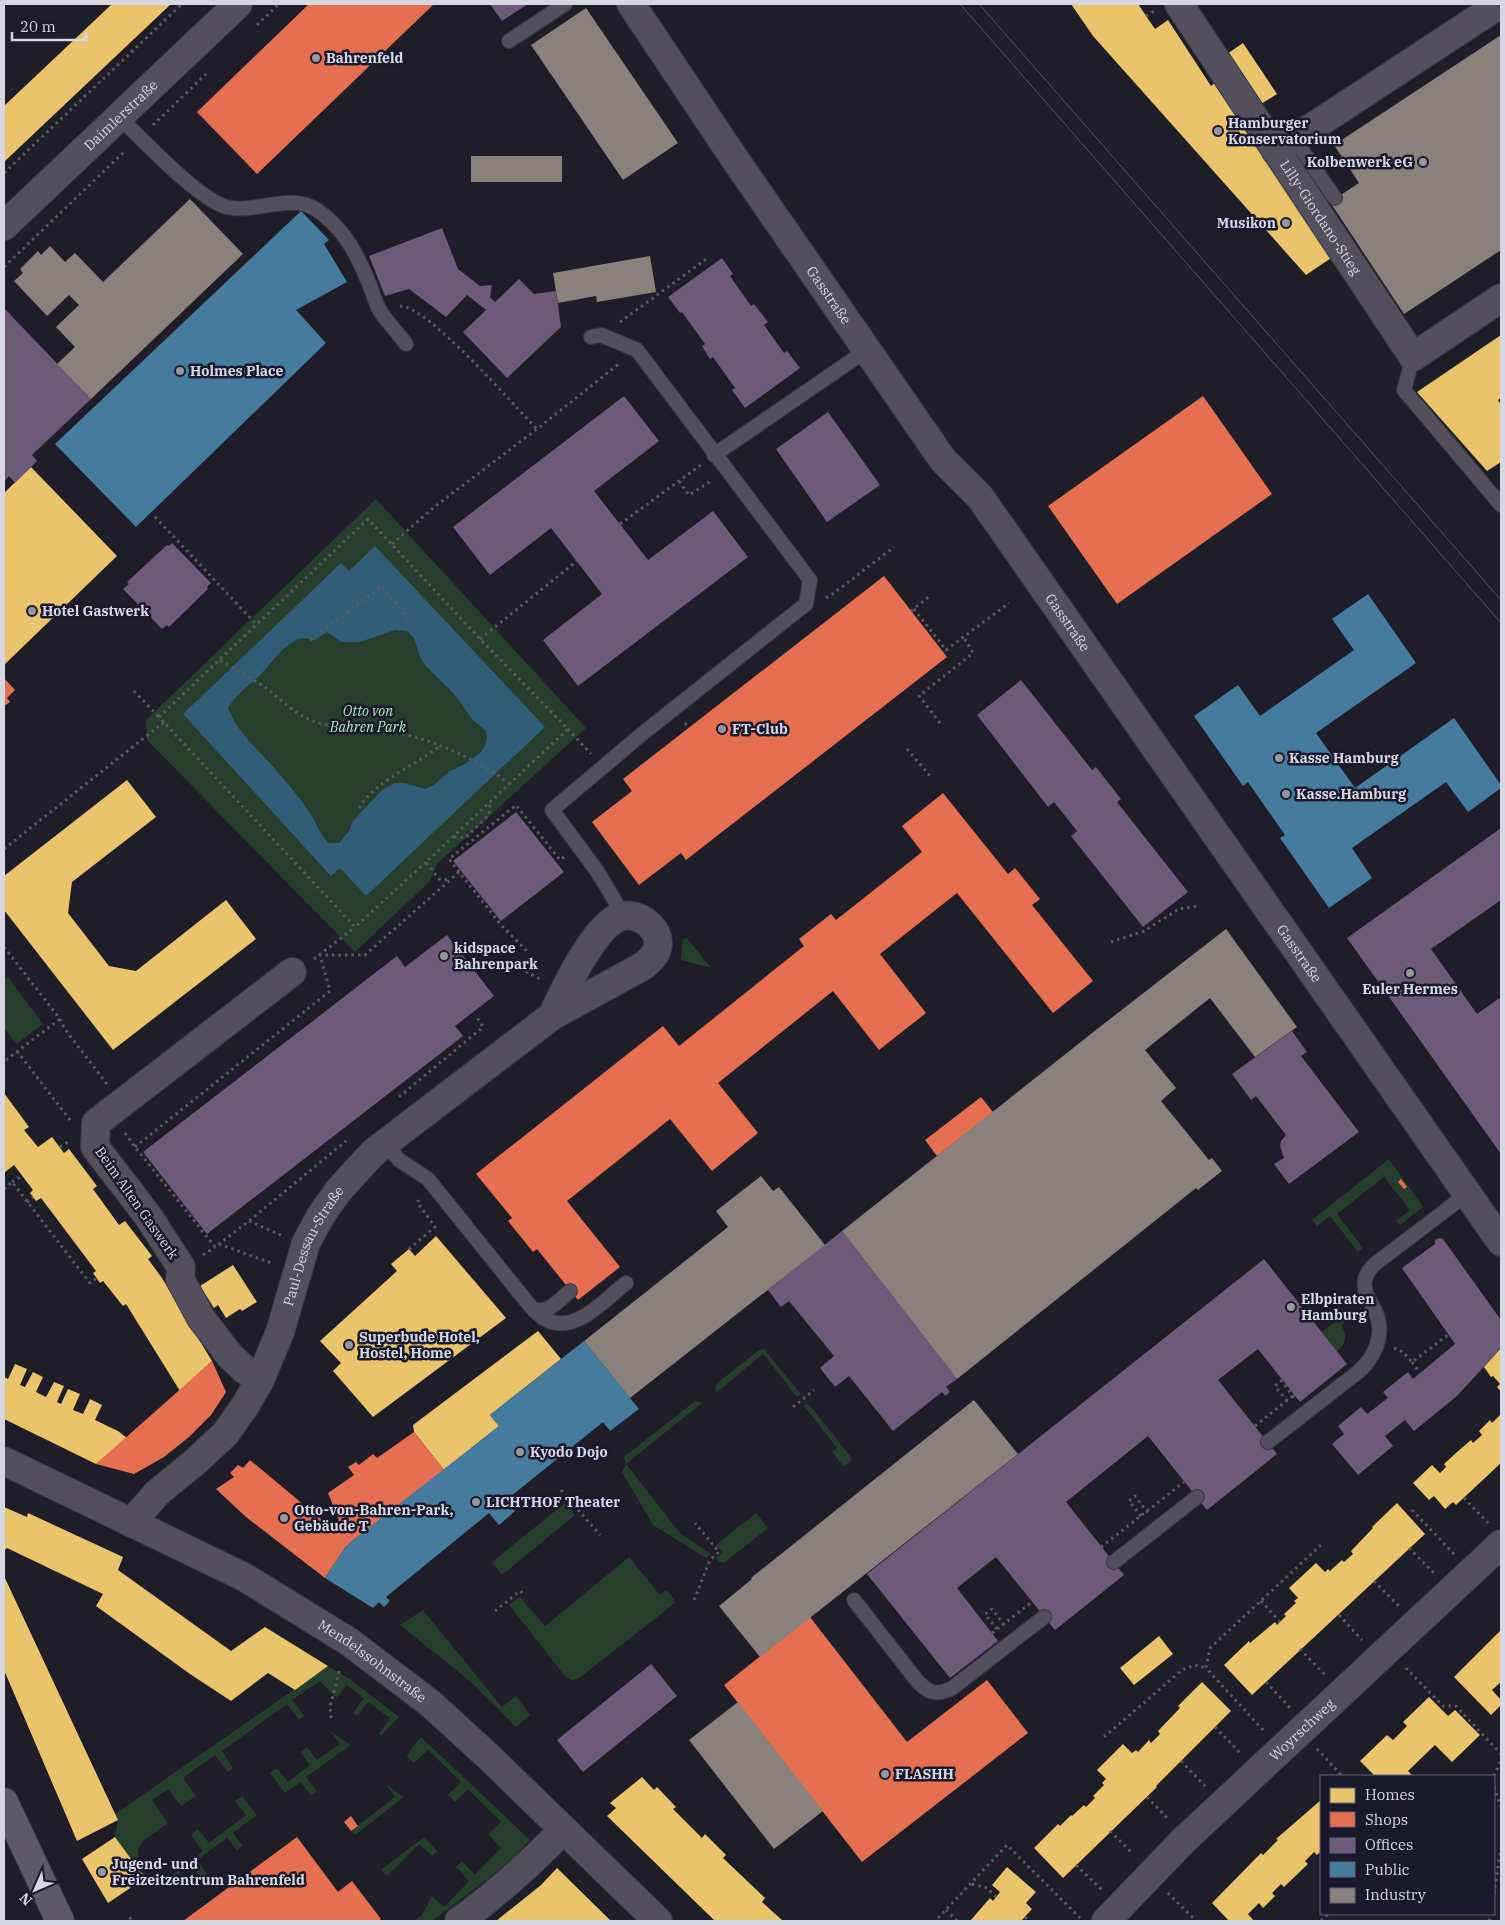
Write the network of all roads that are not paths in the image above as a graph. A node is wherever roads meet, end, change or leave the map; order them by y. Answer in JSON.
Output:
{"nodes":[{"id":1,"x":238,"y":4,"type":"edge"},
{"id":2,"x":565,"y":4,"type":"edge"},
{"id":3,"x":631,"y":4,"type":"edge"},
{"id":4,"x":1500,"y":4,"type":"edge"},
{"id":5,"x":1167,"y":7,"type":"edge"},
{"id":6,"x":509,"y":41,"type":"dead end"},
{"id":7,"x":119,"y":117,"type":"junction"},
{"id":8,"x":1285,"y":145,"type":"junction"},
{"id":9,"x":1336,"y":198,"type":"dead end"},
{"id":10,"x":4,"y":226,"type":"edge"},
{"id":11,"x":1501,"y":298,"type":"edge"},
{"id":12,"x":596,"y":336,"type":"road end"},
{"id":13,"x":406,"y":344,"type":"dead end"},
{"id":14,"x":867,"y":350,"type":"junction"},
{"id":15,"x":1413,"y":357,"type":"junction"},
{"id":16,"x":714,"y":455,"type":"junction"},
{"id":17,"x":1501,"y":505,"type":"edge"},
{"id":18,"x":624,"y":916,"type":"junction"},
{"id":19,"x":292,"y":972,"type":"road end"},
{"id":20,"x":552,"y":1016,"type":"junction"},
{"id":21,"x":386,"y":1143,"type":"junction"},
{"id":22,"x":1467,"y":1194,"type":"junction"},
{"id":23,"x":1501,"y":1242,"type":"edge"},
{"id":24,"x":626,"y":1283,"type":"dead end"},
{"id":25,"x":570,"y":1291,"type":"dead end"},
{"id":26,"x":531,"y":1307,"type":"junction"},
{"id":27,"x":260,"y":1380,"type":"junction"},
{"id":28,"x":1268,"y":1442,"type":"dead end"},
{"id":29,"x":4,"y":1461,"type":"edge"},
{"id":30,"x":4,"y":1474,"type":"edge"},
{"id":31,"x":32,"y":1475,"type":"junction"},
{"id":32,"x":1197,"y":1498,"type":"dead end"},
{"id":33,"x":131,"y":1523,"type":"junction"},
{"id":34,"x":1497,"y":1535,"type":"edge"},
{"id":35,"x":1114,"y":1562,"type":"dead end"},
{"id":36,"x":854,"y":1600,"type":"dead end"},
{"id":37,"x":1044,"y":1617,"type":"dead end"},
{"id":38,"x":4,"y":1802,"type":"edge"},
{"id":39,"x":563,"y":1830,"type":"junction"},
{"id":40,"x":1094,"y":1920,"type":"edge"},
{"id":41,"x":60,"y":1921,"type":"edge"},
{"id":42,"x":459,"y":1921,"type":"edge"},
{"id":43,"x":658,"y":1921,"type":"edge"}],
"edges":[{"from":1,"to":7,"type":"street","name":"Daimlerstraße"},
{"from":2,"to":6,"type":"lane"},
{"from":3,"to":14,"type":"street","name":"Gasstraße"},
{"from":4,"to":8,"type":"street"},
{"from":5,"to":8,"type":"street","name":"Lilly-Giordano-Stieg"},
{"from":7,"to":10,"type":"street","name":"Daimlerstraße"},
{"from":7,"to":13,"type":"lane"},
{"from":8,"to":9,"type":"lane"},
{"from":8,"to":15,"type":"street","name":"Lilly-Giordano-Stieg"},
{"from":11,"to":15,"type":"street"},
{"from":12,"to":16,"type":"lane"},
{"from":14,"to":16,"type":"lane"},
{"from":14,"to":22,"type":"street","name":"Gasstraße"},
{"from":15,"to":17,"type":"lane"},
{"from":16,"to":18,"type":"lane"},
{"from":18,"to":20,"type":"street","name":"Paul-Dessau-Straße"},
{"from":18,"to":20,"type":"street","name":"Paul-Dessau-Straße"},
{"from":19,"to":27,"type":"street","name":"Beim Alten Gaswerk"},
{"from":20,"to":21,"type":"street","name":"Paul-Dessau-Straße"},
{"from":21,"to":26,"type":"lane"},
{"from":21,"to":27,"type":"street","name":"Paul-Dessau-Straße"},
{"from":22,"to":23,"type":"street","name":"Gasstraße"},
{"from":22,"to":28,"type":"lane"},
{"from":24,"to":26,"type":"lane"},
{"from":25,"to":26,"type":"lane"},
{"from":27,"to":33,"type":"street","name":"Paul-Dessau-Straße"},
{"from":29,"to":31,"type":"street","name":"Mendelssohnstraße"},
{"from":30,"to":31,"type":"street","name":"Mendelssohnstraße"},
{"from":31,"to":33,"type":"street","name":"Mendelssohnstraße"},
{"from":32,"to":35,"type":"lane"},
{"from":33,"to":39,"type":"street","name":"Mendelssohnstraße"},
{"from":34,"to":40,"type":"street","name":"Woyrschweg"},
{"from":36,"to":37,"type":"lane"},
{"from":38,"to":41,"type":"main road"},
{"from":39,"to":42,"type":"street"},
{"from":39,"to":43,"type":"street","name":"Mendelssohnstraße"}]}
